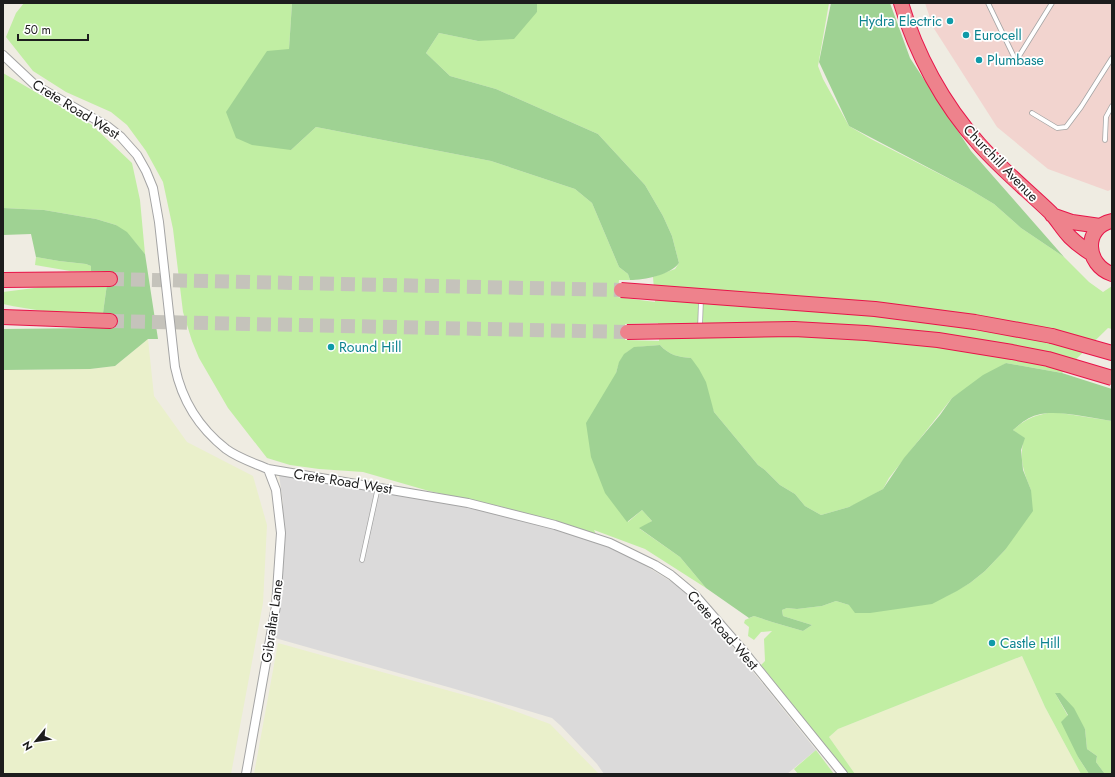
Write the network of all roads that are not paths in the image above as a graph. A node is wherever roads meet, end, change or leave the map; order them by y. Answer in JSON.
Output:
{"nodes":[{"id":1,"x":901,"y":3,"type":"edge"},
{"id":2,"x":988,"y":3,"type":"edge"},
{"id":3,"x":1052,"y":3,"type":"edge"},
{"id":4,"x":3,"y":55,"type":"edge"},
{"id":5,"x":1112,"y":58,"type":"edge"},
{"id":6,"x":1112,"y":106,"type":"edge"},
{"id":7,"x":1032,"y":113,"type":"dead end"},
{"id":8,"x":1105,"y":140,"type":"dead end"},
{"id":9,"x":1052,"y":214,"type":"junction"},
{"id":10,"x":1106,"y":224,"type":"edge"},
{"id":11,"x":1092,"y":254,"type":"junction"},
{"id":12,"x":1112,"y":274,"type":"edge"},
{"id":13,"x":110,"y":279,"type":"tunnel mouth"},
{"id":14,"x":3,"y":280,"type":"edge"},
{"id":15,"x":620,"y":290,"type":"tunnel mouth"},
{"id":16,"x":701,"y":297,"type":"junction"},
{"id":17,"x":3,"y":317,"type":"edge"},
{"id":18,"x":110,"y":321,"type":"tunnel mouth"},
{"id":19,"x":700,"y":331,"type":"junction"},
{"id":20,"x":627,"y":332,"type":"tunnel mouth"},
{"id":21,"x":1112,"y":353,"type":"edge"},
{"id":22,"x":1112,"y":378,"type":"edge"},
{"id":23,"x":268,"y":469,"type":"junction"},
{"id":24,"x":378,"y":487,"type":"junction"},
{"id":25,"x":362,"y":560,"type":"dead end"},
{"id":26,"x":246,"y":774,"type":"edge"},
{"id":27,"x":843,"y":774,"type":"edge"}],
"edges":[{"from":1,"to":9,"type":"highway","name":"Churchill Avenue"},
{"from":2,"to":3,"type":"lane"},
{"from":4,"to":23,"type":"street","name":"Crete Road West"},
{"from":5,"to":7,"type":"lane"},
{"from":6,"to":8,"type":"lane"},
{"from":9,"to":10,"type":"highway","name":"Churchill Avenue"},
{"from":9,"to":11,"type":"highway","name":"Churchill Avenue"},
{"from":10,"to":11,"type":"highway"},
{"from":11,"to":12,"type":"highway","name":"Churchill Avenue"},
{"from":13,"to":14,"type":"highway"},
{"from":15,"to":16,"type":"highway","bridge":true},
{"from":16,"to":19,"type":"lane"},
{"from":16,"to":21,"type":"highway","bridge":true},
{"from":17,"to":18,"type":"highway"},
{"from":19,"to":20,"type":"highway","bridge":true},
{"from":19,"to":22,"type":"highway","bridge":true},
{"from":23,"to":24,"type":"street","name":"Crete Road West"},
{"from":23,"to":26,"type":"street","name":"Gibraltar Lane"},
{"from":24,"to":25,"type":"lane"},
{"from":24,"to":27,"type":"street","name":"Crete Road West"}]}
